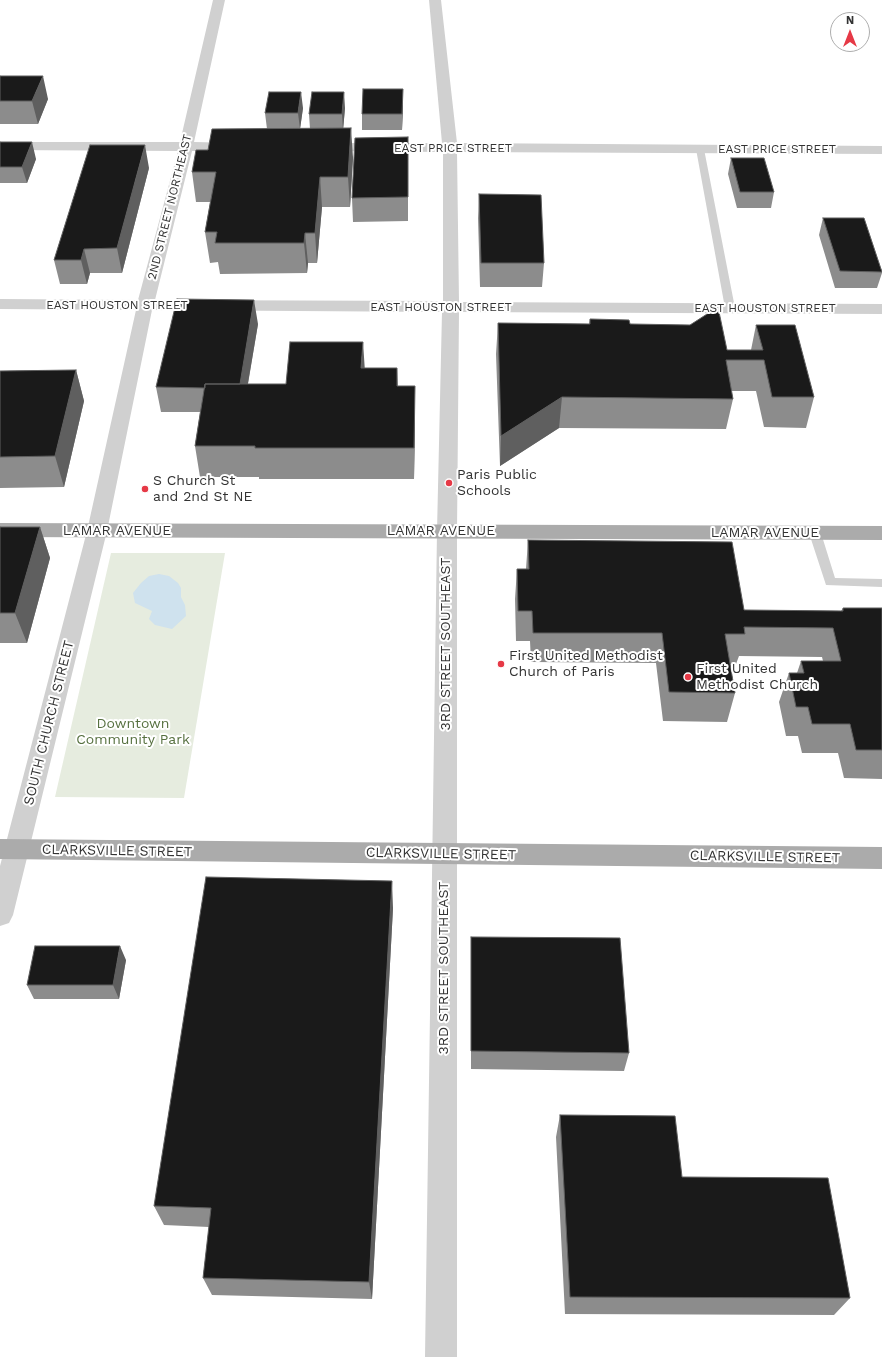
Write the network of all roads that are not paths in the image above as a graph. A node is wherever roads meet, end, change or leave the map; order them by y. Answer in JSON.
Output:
{"nodes":[{"id":1,"x":219,"y":0,"type":"edge"},
{"id":2,"x":435,"y":0,"type":"edge"},
{"id":3,"x":0,"y":146,"type":"edge"},
{"id":4,"x":186,"y":147,"type":"junction"},
{"id":5,"x":256,"y":147,"type":"edge"},
{"id":6,"x":310,"y":147,"type":"edge"},
{"id":7,"x":450,"y":148,"type":"junction"},
{"id":8,"x":700,"y":149,"type":"junction"},
{"id":9,"x":882,"y":150,"type":"edge"},
{"id":10,"x":0,"y":304,"type":"edge"},
{"id":11,"x":145,"y":305,"type":"junction"},
{"id":12,"x":451,"y":307,"type":"junction"},
{"id":13,"x":730,"y":308,"type":"junction"},
{"id":14,"x":882,"y":309,"type":"edge"},
{"id":15,"x":0,"y":530,"type":"edge"},
{"id":16,"x":97,"y":531,"type":"junction"},
{"id":17,"x":447,"y":531,"type":"junction"},
{"id":18,"x":815,"y":533,"type":"junction"},
{"id":19,"x":882,"y":533,"type":"edge"},
{"id":20,"x":882,"y":583,"type":"edge"},
{"id":21,"x":9,"y":849,"type":"edge"},
{"id":22,"x":444,"y":854,"type":"junction"},
{"id":23,"x":882,"y":858,"type":"edge"},
{"id":24,"x":0,"y":915,"type":"edge"},
{"id":25,"x":441,"y":1357,"type":"edge"}],
"edges":[{"from":1,"to":4,"type":"street","name":"2ND STREET NORTHEAST"},
{"from":2,"to":7,"type":"street","name":"3RD STREET SOUTHEAST"},
{"from":3,"to":4,"type":"street"},
{"from":4,"to":5,"type":"street"},
{"from":4,"to":11,"type":"street","name":"2ND STREET NORTHEAST"},
{"from":6,"to":7,"type":"street","name":"EAST PRICE STREET"},
{"from":7,"to":8,"type":"street","name":"EAST PRICE STREET"},
{"from":7,"to":12,"type":"street","name":"3RD STREET SOUTHEAST"},
{"from":8,"to":9,"type":"street","name":"EAST PRICE STREET"},
{"from":8,"to":13,"type":"lane"},
{"from":10,"to":11,"type":"street","name":"EAST HOUSTON STREET"},
{"from":11,"to":12,"type":"street","name":"EAST HOUSTON STREET"},
{"from":11,"to":16,"type":"street","name":"2ND STREET NORTHEAST"},
{"from":12,"to":13,"type":"street","name":"EAST HOUSTON STREET"},
{"from":12,"to":17,"type":"street","name":"3RD STREET SOUTHEAST"},
{"from":13,"to":14,"type":"street","name":"EAST HOUSTON STREET"},
{"from":15,"to":16,"type":"main road","name":"LAMAR AVENUE"},
{"from":16,"to":17,"type":"main road","name":"LAMAR AVENUE"},
{"from":16,"to":21,"type":"street","name":"SOUTH CHURCH STREET"},
{"from":17,"to":18,"type":"main road","name":"LAMAR AVENUE"},
{"from":17,"to":22,"type":"street","name":"3RD STREET SOUTHEAST"},
{"from":18,"to":19,"type":"main road","name":"LAMAR AVENUE"},
{"from":18,"to":20,"type":"lane"},
{"from":21,"to":22,"type":"main road","name":"CLARKSVILLE STREET"},
{"from":21,"to":24,"type":"street","name":"SOUTH CHURCH STREET"},
{"from":22,"to":23,"type":"main road","name":"CLARKSVILLE STREET"},
{"from":22,"to":25,"type":"street","name":"3RD STREET SOUTHEAST"}]}
